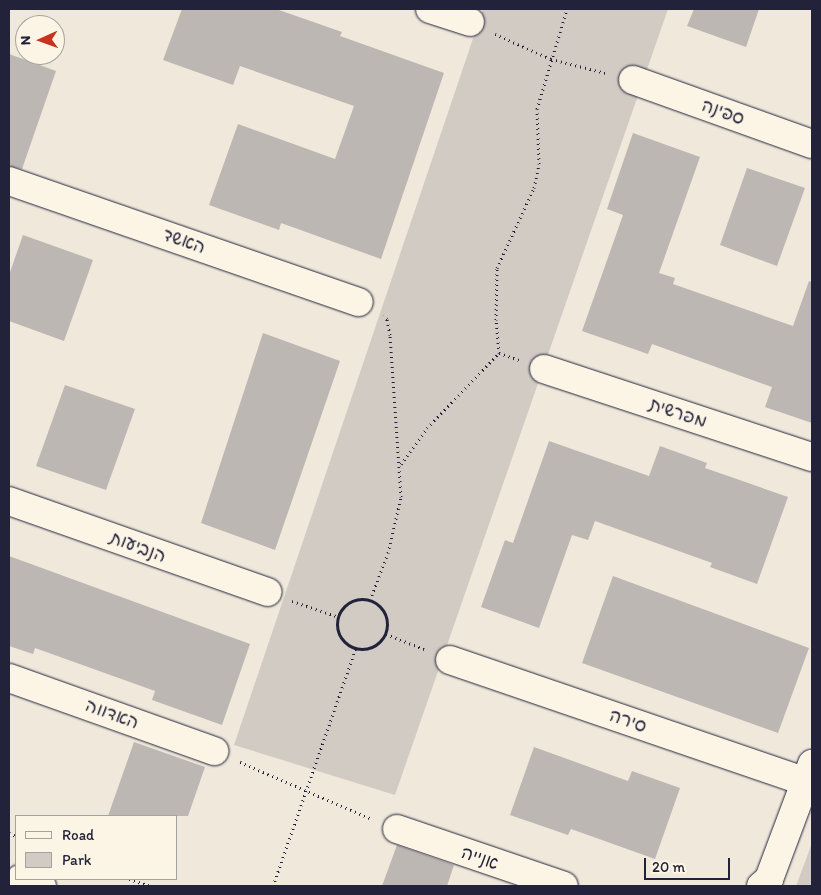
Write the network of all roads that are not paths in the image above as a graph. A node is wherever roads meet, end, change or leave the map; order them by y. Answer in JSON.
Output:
{"nodes":[{"id":1,"x":430,"y":9,"type":"edge"},
{"id":2,"x":470,"y":22,"type":"road end"},
{"id":3,"x":633,"y":80,"type":"road end"},
{"id":4,"x":812,"y":144,"type":"edge"},
{"id":5,"x":9,"y":181,"type":"edge"},
{"id":6,"x":359,"y":302,"type":"road end"},
{"id":7,"x":544,"y":370,"type":"road end"},
{"id":8,"x":812,"y":457,"type":"edge"},
{"id":9,"x":9,"y":501,"type":"edge"},
{"id":10,"x":267,"y":592,"type":"road end"},
{"id":11,"x":450,"y":660,"type":"road end"},
{"id":12,"x":9,"y":678,"type":"edge"},
{"id":13,"x":214,"y":751,"type":"road end"},
{"id":14,"x":809,"y":773,"type":"edge"},
{"id":15,"x":397,"y":829,"type":"road end"},
{"id":16,"x":23,"y":880,"type":"edge"},
{"id":17,"x":42,"y":886,"type":"edge"},
{"id":18,"x":564,"y":886,"type":"edge"},
{"id":19,"x":761,"y":886,"type":"edge"}],
"edges":[{"from":1,"to":2,"type":"street"},
{"from":3,"to":4,"type":"street","name":"ספינה"},
{"from":5,"to":6,"type":"street","name":"האשד"},
{"from":7,"to":8,"type":"street","name":"מפרשית"},
{"from":9,"to":10,"type":"street","name":"הנביעות"},
{"from":11,"to":14,"type":"street","name":"סירה"},
{"from":12,"to":13,"type":"street","name":"האדווה"},
{"from":14,"to":19,"type":"street"},
{"from":15,"to":18,"type":"street","name":"אנייה"},
{"from":16,"to":17,"type":"street"}]}
